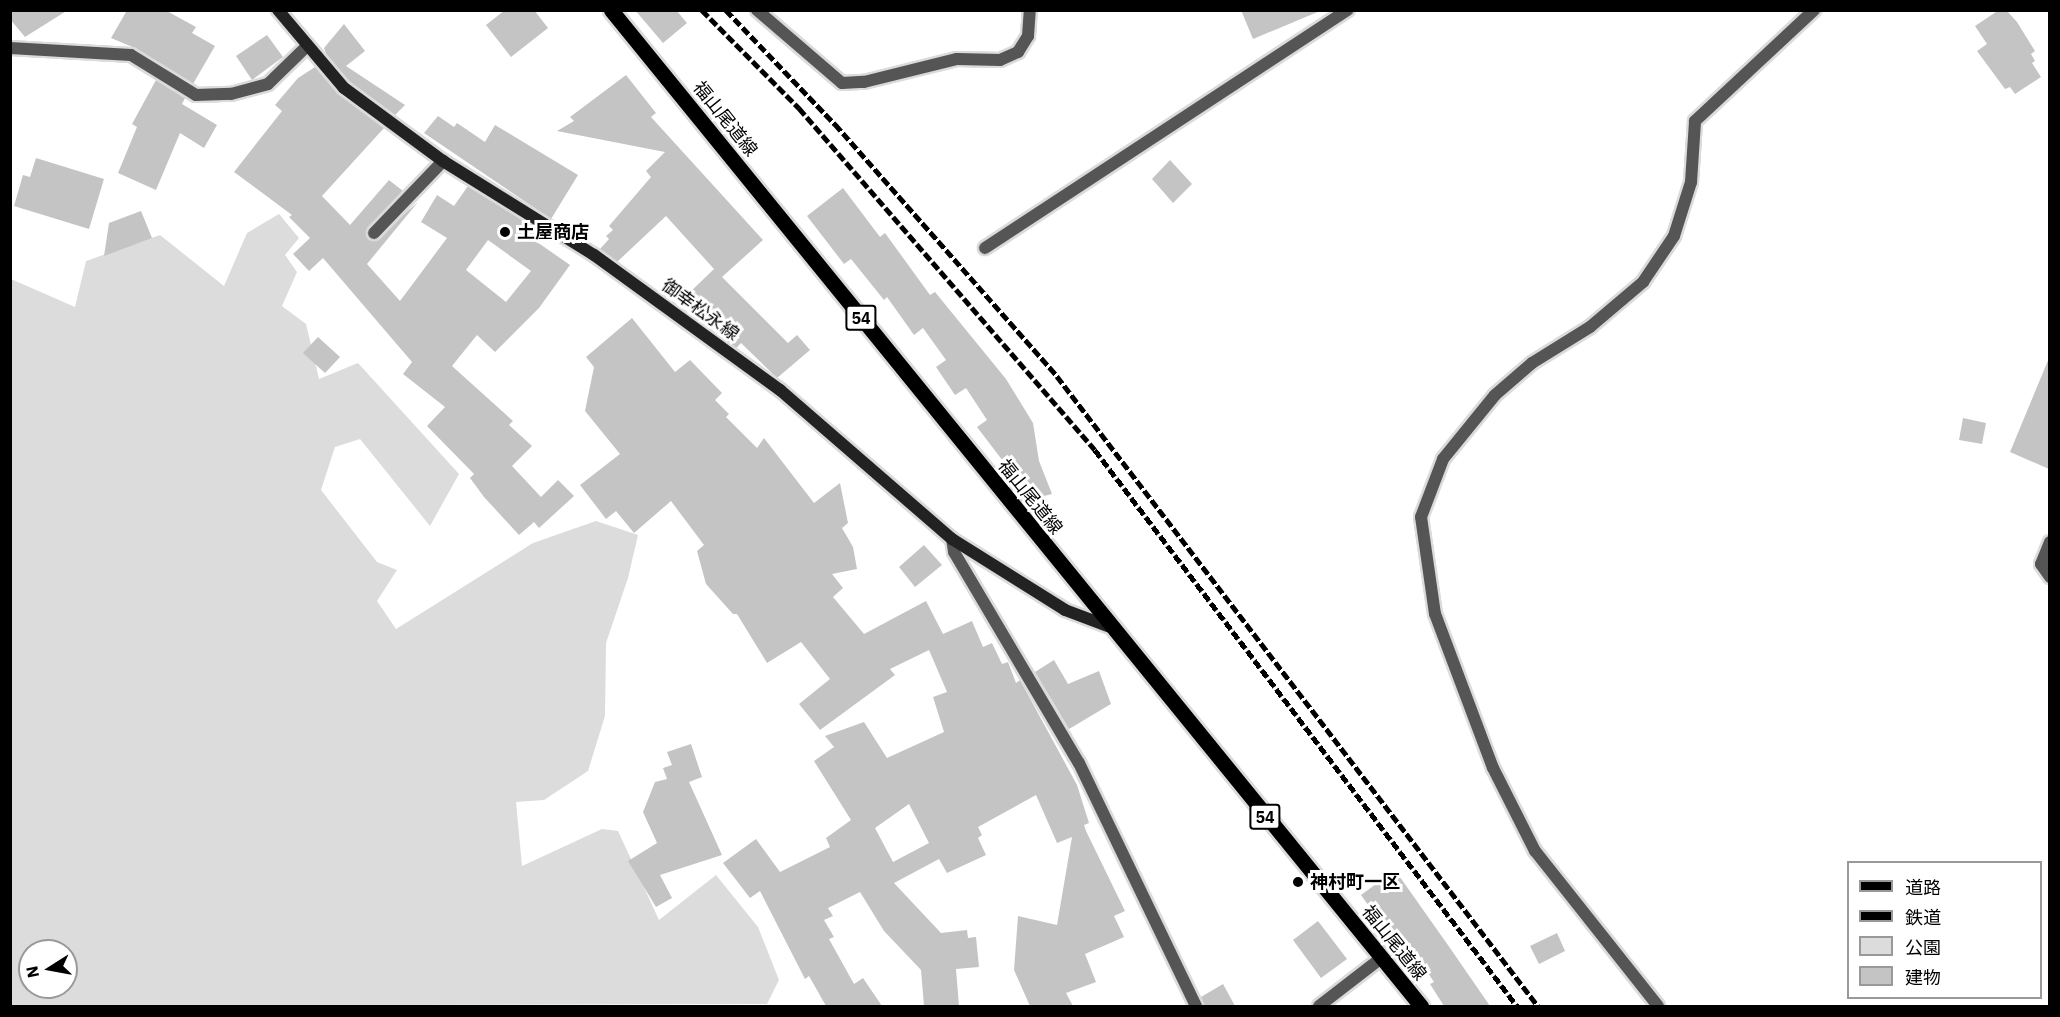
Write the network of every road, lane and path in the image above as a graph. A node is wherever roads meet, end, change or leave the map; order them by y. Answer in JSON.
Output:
{"nodes":[{"id":1,"x":278,"y":10,"type":"edge"},
{"id":2,"x":611,"y":10,"type":"edge"},
{"id":3,"x":757,"y":10,"type":"edge"},
{"id":4,"x":1030,"y":10,"type":"edge"},
{"id":5,"x":1348,"y":10,"type":"edge"},
{"id":6,"x":1814,"y":10,"type":"edge"},
{"id":7,"x":306,"y":47,"type":"junction"},
{"id":8,"x":10,"y":48,"type":"edge"},
{"id":9,"x":443,"y":161,"type":"junction"},
{"id":10,"x":374,"y":233,"type":"dead end"},
{"id":11,"x":985,"y":248,"type":"dead end"},
{"id":12,"x":952,"y":539,"type":"junction"},
{"id":13,"x":2049,"y":542,"type":"edge"},
{"id":14,"x":2049,"y":577,"type":"edge"},
{"id":15,"x":1110,"y":627,"type":"junction"},
{"id":16,"x":1381,"y":958,"type":"junction"},
{"id":17,"x":1196,"y":1006,"type":"edge"},
{"id":18,"x":1319,"y":1006,"type":"edge"},
{"id":19,"x":1421,"y":1006,"type":"edge"},
{"id":20,"x":1658,"y":1006,"type":"edge"}],
"edges":[{"from":1,"to":7,"type":"main road","name":"御幸松永線"},
{"from":2,"to":15,"type":"main road","name":"福山尾道線","number":"54"},
{"from":3,"to":4,"type":"street"},
{"from":5,"to":11,"type":"street"},
{"from":6,"to":20,"type":"street"},
{"from":7,"to":8,"type":"street"},
{"from":7,"to":9,"type":"main road","name":"御幸松永線"},
{"from":9,"to":10,"type":"street"},
{"from":9,"to":12,"type":"main road","name":"御幸松永線"},
{"from":12,"to":15,"type":"main road","name":"御幸松永線"},
{"from":12,"to":17,"type":"street"},
{"from":13,"to":14,"type":"street"},
{"from":15,"to":16,"type":"main road","name":"福山尾道線","number":"54"},
{"from":16,"to":18,"type":"street"},
{"from":16,"to":19,"type":"main road","name":"福山尾道線","number":"54"}]}
